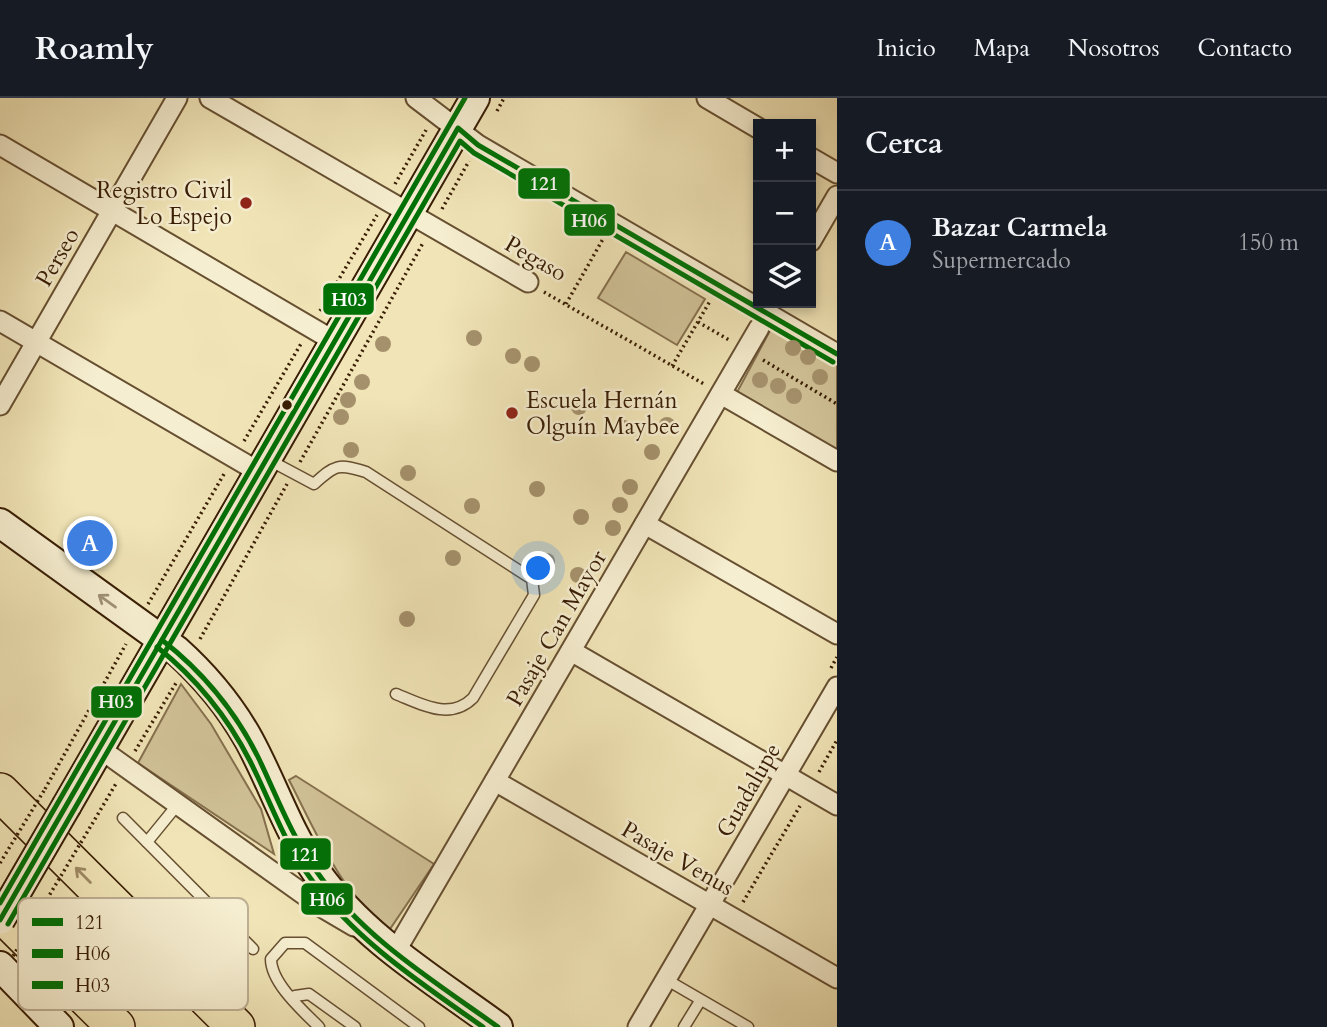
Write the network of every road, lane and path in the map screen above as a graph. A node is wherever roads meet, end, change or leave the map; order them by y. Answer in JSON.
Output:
{"nodes":[{"id":1,"x":177,"y":98,"type":"edge"},
{"id":2,"x":210,"y":98,"type":"edge"},
{"id":3,"x":416,"y":98,"type":"edge"},
{"id":4,"x":475,"y":98,"type":"edge"},
{"id":5,"x":706,"y":98,"type":"edge"},
{"id":6,"x":753,"y":125,"type":"edge"},
{"id":7,"x":458,"y":128,"type":"junction"},
{"id":8,"x":0,"y":145,"type":"edge"},
{"id":9,"x":816,"y":161,"type":"edge"},
{"id":10,"x":837,"y":173,"type":"edge"},
{"id":11,"x":837,"y":196,"type":"edge"},
{"id":12,"x":112,"y":211,"type":"junction"},
{"id":13,"x":408,"y":213,"type":"junction"},
{"id":14,"x":612,"y":223,"type":"junction"},
{"id":15,"x":816,"y":232,"type":"edge"},
{"id":16,"x":528,"y":282,"type":"joint"},
{"id":17,"x":719,"y":285,"type":"junction"},
{"id":18,"x":566,"y":304,"type":"junction"},
{"id":19,"x":767,"y":315,"type":"edge"},
{"id":20,"x":0,"y":321,"type":"edge"},
{"id":21,"x":698,"y":322,"type":"junction"},
{"id":22,"x":334,"y":341,"type":"junction"},
{"id":23,"x":36,"y":342,"type":"junction"},
{"id":24,"x":746,"y":351,"type":"junction"},
{"id":25,"x":837,"y":354,"type":"edge"},
{"id":26,"x":672,"y":366,"type":"junction"},
{"id":27,"x":721,"y":394,"type":"junction"},
{"id":28,"x":837,"y":404,"type":"edge"},
{"id":29,"x":0,"y":405,"type":"edge"},
{"id":30,"x":837,"y":461,"type":"edge"},
{"id":31,"x":262,"y":465,"type":"junction"},
{"id":32,"x":0,"y":523,"type":"edge"},
{"id":33,"x":645,"y":524,"type":"junction"},
{"id":34,"x":837,"y":635,"type":"edge"},
{"id":35,"x":162,"y":640,"type":"junction"},
{"id":36,"x":570,"y":651,"type":"junction"},
{"id":37,"x":837,"y":687,"type":"edge"},
{"id":38,"x":396,"y":694,"type":"dead end"},
{"id":39,"x":837,"y":740,"type":"edge"},
{"id":40,"x":99,"y":748,"type":"junction"},
{"id":41,"x":785,"y":775,"type":"junction"},
{"id":42,"x":495,"y":781,"type":"junction"},
{"id":43,"x":810,"y":789,"type":"junction"},
{"id":44,"x":0,"y":792,"type":"edge"},
{"id":45,"x":56,"y":797,"type":"junction"},
{"id":46,"x":178,"y":804,"type":"junction"},
{"id":47,"x":837,"y":805,"type":"edge"},
{"id":48,"x":123,"y":818,"type":"dead end"},
{"id":49,"x":92,"y":824,"type":"dead end"},
{"id":50,"x":147,"y":842,"type":"junction"},
{"id":51,"x":0,"y":863,"type":"edge"},
{"id":52,"x":46,"y":898,"type":"edge"},
{"id":53,"x":106,"y":898,"type":"edge"},
{"id":54,"x":202,"y":898,"type":"edge"},
{"id":55,"x":710,"y":905,"type":"junction"},
{"id":56,"x":0,"y":912,"type":"edge"},
{"id":57,"x":733,"y":918,"type":"junction"},
{"id":58,"x":0,"y":920,"type":"edge"},
{"id":59,"x":18,"y":930,"type":"edge"},
{"id":60,"x":18,"y":942,"type":"edge"},
{"id":61,"x":248,"y":944,"type":"edge"},
{"id":62,"x":386,"y":945,"type":"junction"},
{"id":63,"x":253,"y":949,"type":"dead end"},
{"id":64,"x":6,"y":961,"type":"edge"},
{"id":65,"x":18,"y":976,"type":"edge"},
{"id":66,"x":837,"y":978,"type":"edge"},
{"id":67,"x":667,"y":980,"type":"junction"},
{"id":68,"x":293,"y":1000,"type":"junction"},
{"id":69,"x":700,"y":1000,"type":"junction"},
{"id":70,"x":46,"y":1010,"type":"edge"},
{"id":71,"x":99,"y":1010,"type":"edge"},
{"id":72,"x":219,"y":1010,"type":"edge"},
{"id":73,"x":742,"y":1026,"type":"edge"},
{"id":74,"x":60,"y":1027,"type":"edge"},
{"id":75,"x":116,"y":1027,"type":"edge"},
{"id":76,"x":236,"y":1027,"type":"edge"},
{"id":77,"x":319,"y":1027,"type":"edge"},
{"id":78,"x":355,"y":1027,"type":"edge"},
{"id":79,"x":419,"y":1027,"type":"edge"},
{"id":80,"x":498,"y":1027,"type":"edge"},
{"id":81,"x":638,"y":1027,"type":"edge"},
{"id":82,"x":684,"y":1027,"type":"edge"}],
"edges":[{"from":1,"to":12,"type":"street","name":"Perseo"},
{"from":2,"to":13,"type":"street","name":"Pegaso"},
{"from":3,"to":7,"type":"street"},
{"from":4,"to":7,"type":"main road"},
{"from":5,"to":6,"type":"street"},
{"from":7,"to":13,"type":"main road"},
{"from":7,"to":14,"type":"street"},
{"from":8,"to":12,"type":"street"},
{"from":9,"to":10,"type":"street"},
{"from":11,"to":15,"type":"street"},
{"from":12,"to":22,"type":"street"},
{"from":12,"to":23,"type":"street","name":"Perseo"},
{"from":13,"to":16,"type":"street","name":"Pegaso"},
{"from":13,"to":22,"type":"main road"},
{"from":14,"to":17,"type":"street"},
{"from":14,"to":18,"type":"path"},
{"from":16,"to":18,"type":"path","name":"Pegaso"},
{"from":17,"to":19,"type":"street"},
{"from":17,"to":21,"type":"path"},
{"from":18,"to":26,"type":"path","name":"Pegaso"},
{"from":19,"to":24,"type":"street","name":"Pasaje Can Mayor"},
{"from":19,"to":25,"type":"street"},
{"from":20,"to":23,"type":"street"},
{"from":21,"to":24,"type":"path"},
{"from":21,"to":26,"type":"path"},
{"from":22,"to":31,"type":"main road"},
{"from":23,"to":29,"type":"street","name":"Perseo"},
{"from":23,"to":31,"type":"street"},
{"from":24,"to":27,"type":"street","name":"Pasaje Can Mayor"},
{"from":24,"to":28,"type":"path"},
{"from":26,"to":27,"type":"path","name":"Pegaso"},
{"from":27,"to":30,"type":"street"},
{"from":27,"to":33,"type":"street","name":"Pasaje Can Mayor"},
{"from":31,"to":35,"type":"main road"},
{"from":31,"to":38,"type":"lane"},
{"from":35,"to":32,"type":"main road","one_way":true},
{"from":33,"to":34,"type":"street"},
{"from":33,"to":36,"type":"street","name":"Pasaje Can Mayor"},
{"from":35,"to":40,"type":"main road"},
{"from":35,"to":62,"type":"main road"},
{"from":36,"to":41,"type":"street"},
{"from":36,"to":42,"type":"street","name":"Pasaje Can Mayor"},
{"from":37,"to":41,"type":"street","name":"Guadalupe"},
{"from":39,"to":43,"type":"path"},
{"from":40,"to":45,"type":"main road"},
{"from":40,"to":46,"type":"street"},
{"from":41,"to":43,"type":"street"},
{"from":41,"to":55,"type":"street","name":"Guadalupe"},
{"from":42,"to":55,"type":"street","name":"Pasaje Venus"},
{"from":42,"to":62,"type":"street","name":"Pasaje Can Mayor"},
{"from":43,"to":47,"type":"street"},
{"from":43,"to":57,"type":"path"},
{"from":53,"to":44,"type":"highway","one_way":true},
{"from":45,"to":51,"type":"path","bridge":true},
{"from":45,"to":58,"type":"main road","bridge":true},
{"from":46,"to":50,"type":"lane"},
{"from":46,"to":62,"type":"street"},
{"from":48,"to":50,"type":"lane"},
{"from":49,"to":52,"type":"path","bridge":true},
{"from":50,"to":54,"type":"lane"},
{"from":55,"to":57,"type":"street","name":"Pasaje Venus"},
{"from":55,"to":67,"type":"street","name":"Guadalupe"},
{"from":56,"to":59,"type":"highway"},
{"from":57,"to":66,"type":"street","name":"Pasaje Venus"},
{"from":60,"to":64,"type":"path","bridge":true},
{"from":61,"to":63,"type":"lane"},
{"from":62,"to":80,"type":"main road"},
{"from":64,"to":65,"type":"main road"},
{"from":67,"to":69,"type":"lane"},
{"from":67,"to":81,"type":"street","name":"Guadalupe"},
{"from":68,"to":77,"type":"lane"},
{"from":68,"to":78,"type":"lane"},
{"from":68,"to":79,"type":"lane"},
{"from":69,"to":73,"type":"lane"},
{"from":69,"to":82,"type":"lane"},
{"from":70,"to":74,"type":"main road"},
{"from":71,"to":75,"type":"highway"},
{"from":76,"to":72,"type":"highway","one_way":true}]}
